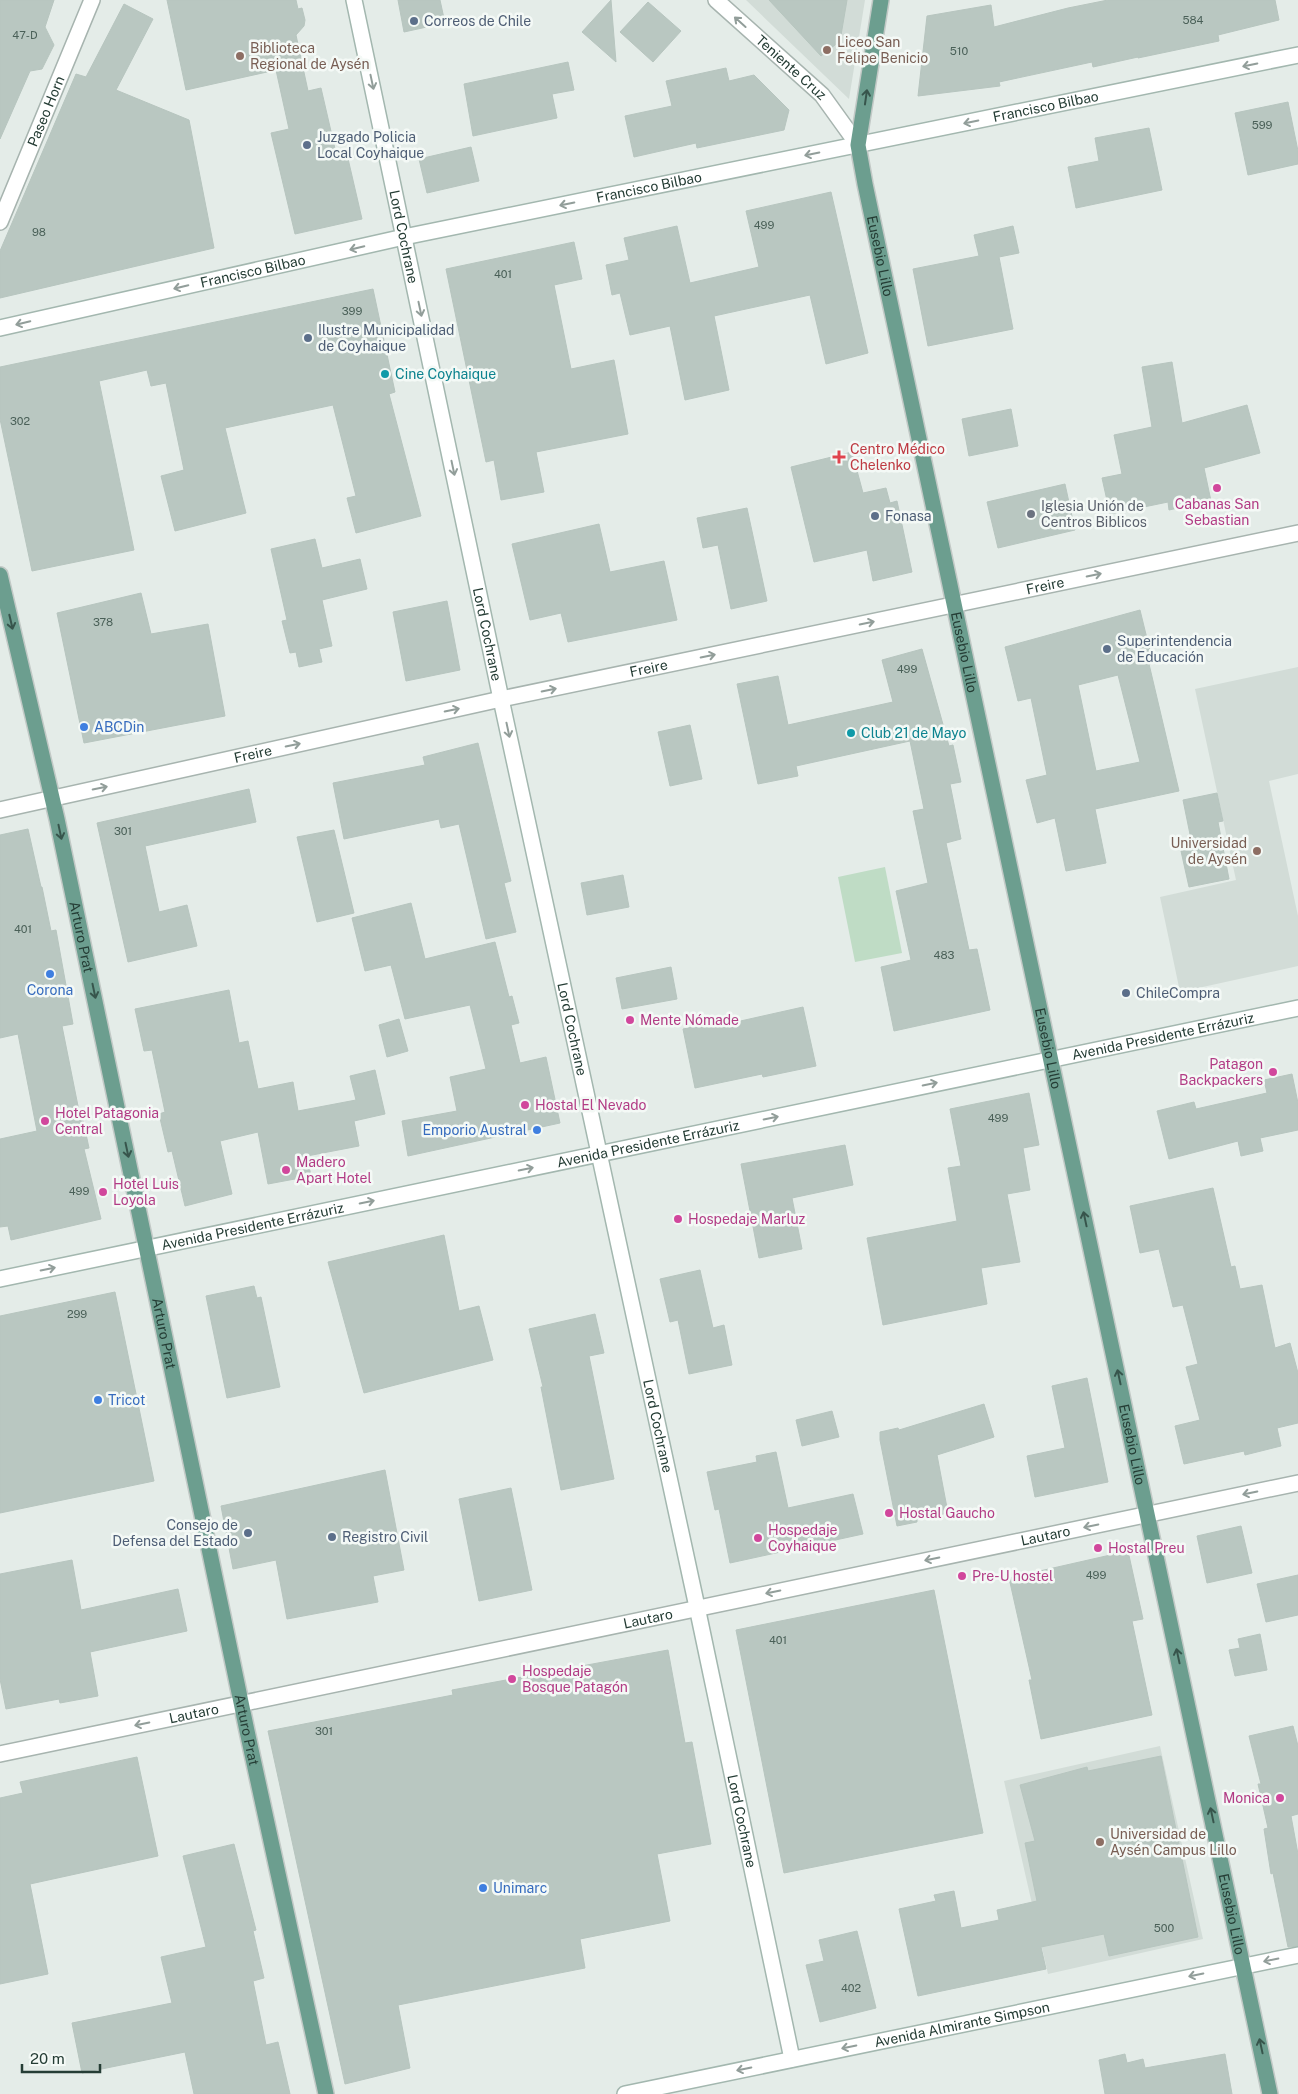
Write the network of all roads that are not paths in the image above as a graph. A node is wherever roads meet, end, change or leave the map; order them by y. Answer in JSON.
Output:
{"nodes":[{"id":1,"x":92,"y":0,"type":"edge"},
{"id":2,"x":354,"y":0,"type":"edge"},
{"id":3,"x":716,"y":0,"type":"edge"},
{"id":4,"x":880,"y":0,"type":"edge"},
{"id":5,"x":1298,"y":55,"type":"edge"},
{"id":6,"x":858,"y":145,"type":"junction"},
{"id":7,"x":0,"y":222,"type":"edge"},
{"id":8,"x":404,"y":237,"type":"junction"},
{"id":9,"x":0,"y":328,"type":"edge"},
{"id":10,"x":1298,"y":533,"type":"edge"},
{"id":11,"x":0,"y":575,"type":"edge"},
{"id":12,"x":954,"y":604,"type":"junction"},
{"id":13,"x":501,"y":699,"type":"junction"},
{"id":14,"x":53,"y":798,"type":"junction"},
{"id":15,"x":0,"y":810,"type":"edge"},
{"id":16,"x":1298,"y":1008,"type":"edge"},
{"id":17,"x":1051,"y":1060,"type":"junction"},
{"id":18,"x":599,"y":1154,"type":"junction"},
{"id":19,"x":148,"y":1248,"type":"junction"},
{"id":20,"x":0,"y":1279,"type":"edge"},
{"id":21,"x":1298,"y":1483,"type":"edge"},
{"id":22,"x":1148,"y":1515,"type":"junction"},
{"id":23,"x":697,"y":1607,"type":"junction"},
{"id":24,"x":242,"y":1703,"type":"junction"},
{"id":25,"x":0,"y":1754,"type":"edge"},
{"id":26,"x":1298,"y":1955,"type":"edge"},
{"id":27,"x":1244,"y":1966,"type":"junction"},
{"id":28,"x":792,"y":2059,"type":"junction"},
{"id":29,"x":326,"y":2094,"type":"edge"},
{"id":30,"x":625,"y":2094,"type":"edge"},
{"id":31,"x":1270,"y":2094,"type":"edge"}],
"edges":[{"from":1,"to":7,"type":"street","name":"Paseo Horn"},
{"from":2,"to":8,"type":"street","name":"Lord Cochrane","one_way":true},
{"from":6,"to":3,"type":"street","name":"Teniente Cruz","one_way":true},
{"from":6,"to":4,"type":"main road","name":"Eusebio Lillo","one_way":true},
{"from":5,"to":6,"type":"street","name":"Francisco Bilbao","one_way":true},
{"from":6,"to":8,"type":"street","name":"Francisco Bilbao","one_way":true},
{"from":6,"to":12,"type":"main road","name":"Eusebio Lillo"},
{"from":8,"to":9,"type":"street","name":"Francisco Bilbao","one_way":true},
{"from":8,"to":13,"type":"street","name":"Lord Cochrane","one_way":true},
{"from":12,"to":10,"type":"street","name":"Freire","one_way":true},
{"from":11,"to":14,"type":"main road","name":"Arturo Prat","one_way":true},
{"from":13,"to":12,"type":"street","name":"Freire","one_way":true},
{"from":12,"to":17,"type":"main road","name":"Eusebio Lillo"},
{"from":14,"to":13,"type":"street","name":"Freire","one_way":true},
{"from":13,"to":18,"type":"street","name":"Lord Cochrane","one_way":true},
{"from":14,"to":15,"type":"street","name":"Freire"},
{"from":14,"to":19,"type":"main road","name":"Arturo Prat","one_way":true},
{"from":16,"to":17,"type":"street","name":"Avenida Presidente Errázuriz"},
{"from":18,"to":17,"type":"street","name":"Avenida Presidente Errázuriz","one_way":true},
{"from":22,"to":17,"type":"main road","name":"Eusebio Lillo","one_way":true},
{"from":19,"to":18,"type":"street","name":"Avenida Presidente Errázuriz","one_way":true},
{"from":18,"to":23,"type":"street","name":"Lord Cochrane"},
{"from":20,"to":19,"type":"street","name":"Avenida Presidente Errázuriz","one_way":true},
{"from":19,"to":24,"type":"main road","name":"Arturo Prat"},
{"from":21,"to":22,"type":"street","name":"Lautaro","one_way":true},
{"from":22,"to":23,"type":"street","name":"Lautaro","one_way":true},
{"from":27,"to":22,"type":"main road","name":"Eusebio Lillo","one_way":true},
{"from":23,"to":24,"type":"street","name":"Lautaro"},
{"from":23,"to":28,"type":"street","name":"Lord Cochrane"},
{"from":24,"to":25,"type":"street","name":"Lautaro","one_way":true},
{"from":24,"to":29,"type":"main road","name":"Arturo Prat"},
{"from":26,"to":27,"type":"street","name":"Avenida Almirante Simpson","one_way":true},
{"from":27,"to":28,"type":"street","name":"Avenida Almirante Simpson","one_way":true},
{"from":31,"to":27,"type":"main road","name":"Eusebio Lillo","one_way":true},
{"from":28,"to":30,"type":"street","name":"Avenida Almirante Simpson","one_way":true}]}
